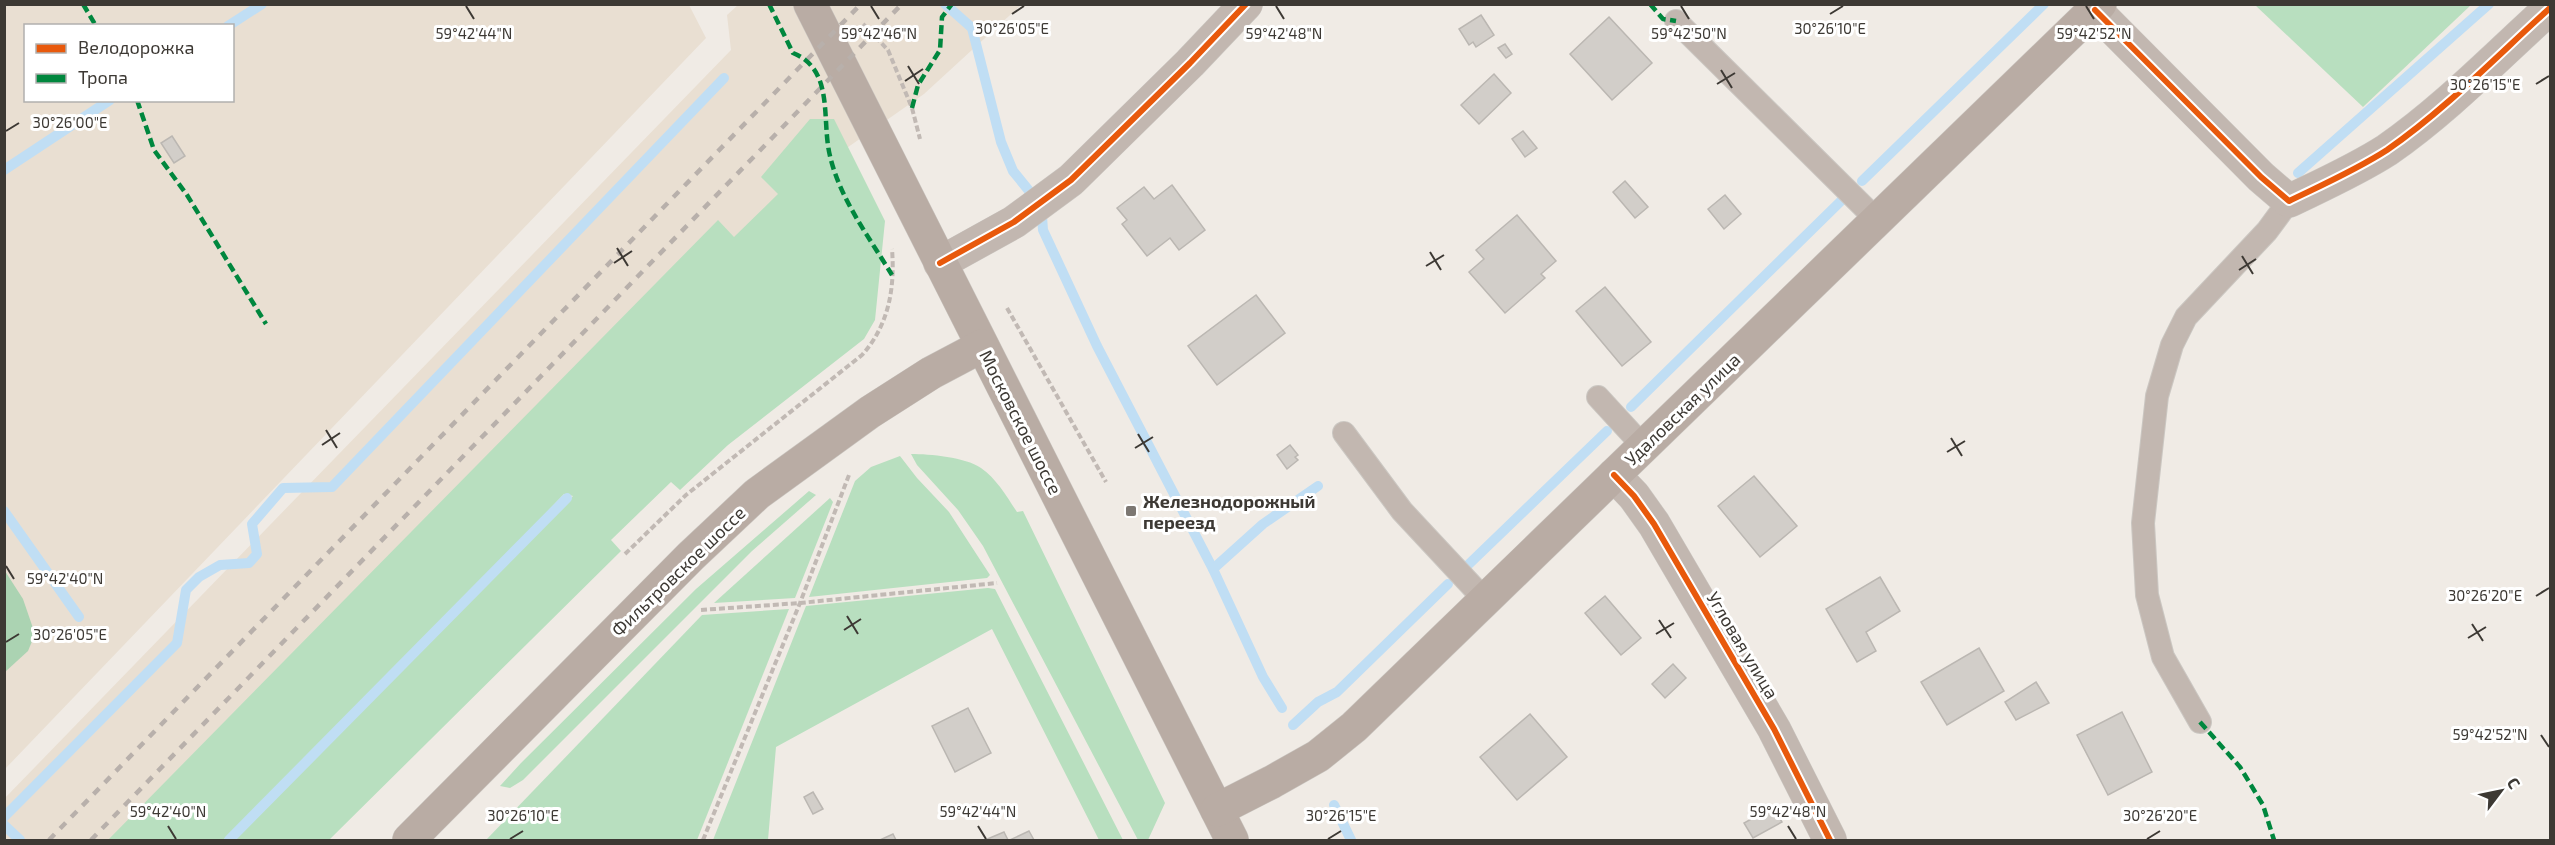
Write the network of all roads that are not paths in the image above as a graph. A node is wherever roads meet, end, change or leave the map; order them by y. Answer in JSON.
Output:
{"nodes":[{"id":1,"x":810,"y":4,"type":"edge"},
{"id":2,"x":1246,"y":4,"type":"edge"},
{"id":3,"x":2097,"y":7,"type":"edge"},
{"id":4,"x":2550,"y":8,"type":"edge"},
{"id":5,"x":1676,"y":21,"type":"dead end"},
{"id":6,"x":2289,"y":201,"type":"junction"},
{"id":7,"x":1877,"y":220,"type":"junction"},
{"id":8,"x":940,"y":263,"type":"junction"},
{"id":9,"x":982,"y":346,"type":"junction"},
{"id":10,"x":1598,"y":397,"type":"dead end"},
{"id":11,"x":1344,"y":433,"type":"dead end"},
{"id":12,"x":1643,"y":446,"type":"junction"},
{"id":13,"x":1614,"y":475,"type":"junction"},
{"id":14,"x":1485,"y":600,"type":"junction"},
{"id":15,"x":2200,"y":722,"type":"dead end"},
{"id":16,"x":1216,"y":810,"type":"junction"},
{"id":17,"x":410,"y":840,"type":"edge"},
{"id":18,"x":1232,"y":840,"type":"edge"},
{"id":19,"x":1830,"y":840,"type":"edge"}],
"edges":[{"from":1,"to":8,"type":"main road","name":"Московское шоссе"},
{"from":2,"to":8,"type":"street"},
{"from":3,"to":6,"type":"street"},
{"from":3,"to":7,"type":"main road","name":"Удаловская улица"},
{"from":4,"to":6,"type":"street"},
{"from":5,"to":7,"type":"lane"},
{"from":6,"to":15,"type":"lane"},
{"from":7,"to":12,"type":"main road","name":"Удаловская улица"},
{"from":8,"to":9,"type":"main road","name":"Московское шоссе"},
{"from":9,"to":16,"type":"main road","name":"Московское шоссе"},
{"from":9,"to":17,"type":"main road","name":"Фильтровское шоссе"},
{"from":10,"to":12,"type":"lane"},
{"from":11,"to":14,"type":"lane"},
{"from":12,"to":13,"type":"main road","name":"Удаловская улица"},
{"from":13,"to":14,"type":"main road","name":"Удаловская улица"},
{"from":13,"to":19,"type":"street","name":"Угловая улица"},
{"from":14,"to":16,"type":"main road","name":"Удаловская улица"},
{"from":16,"to":18,"type":"main road","name":"Московское шоссе"}]}
